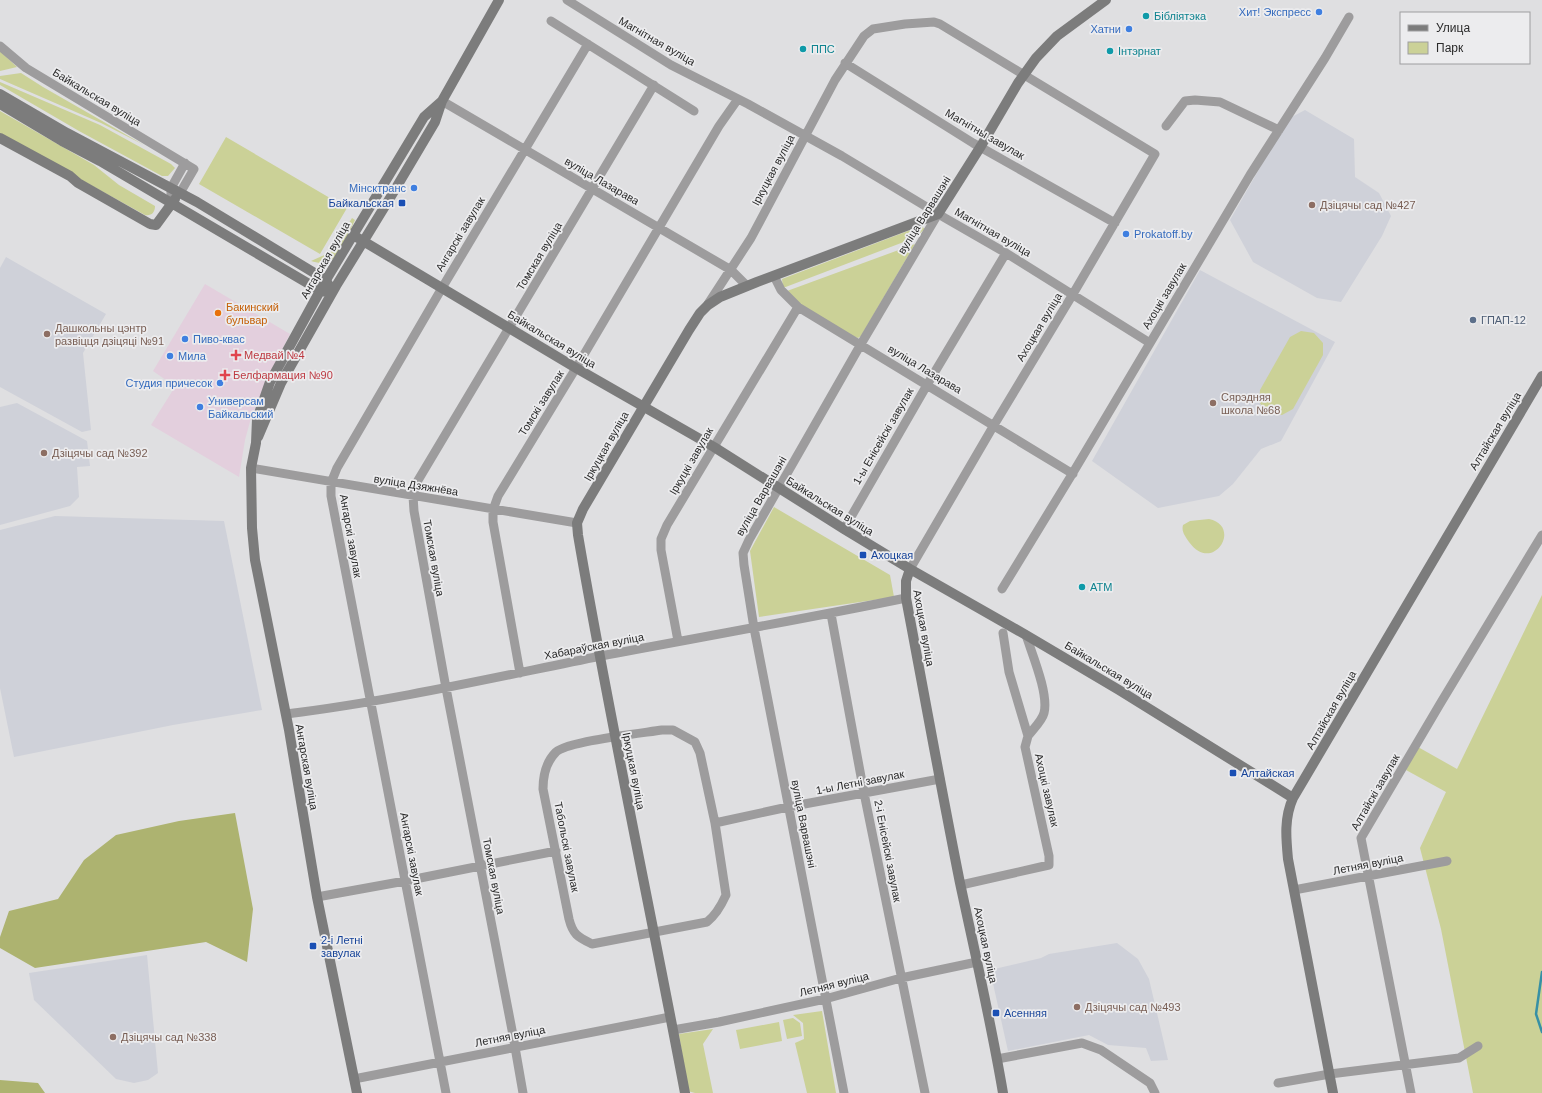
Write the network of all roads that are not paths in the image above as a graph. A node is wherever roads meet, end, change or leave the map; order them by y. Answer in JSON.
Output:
{"nodes":[{"id":1,"x":499,"y":0,"type":"edge"},
{"id":2,"x":567,"y":0,"type":"edge"},
{"id":3,"x":1106,"y":0,"type":"edge"},
{"id":4,"x":1349,"y":17,"type":"dead end"},
{"id":5,"x":551,"y":21,"type":"dead end"},
{"id":6,"x":588,"y":44,"type":"junction"},
{"id":7,"x":0,"y":46,"type":"edge"},
{"id":8,"x":845,"y":63,"type":"junction"},
{"id":9,"x":1024,"y":75,"type":"junction"},
{"id":10,"x":654,"y":85,"type":"junction"},
{"id":11,"x":0,"y":94,"type":"edge"},
{"id":12,"x":738,"y":99,"type":"junction"},
{"id":13,"x":442,"y":102,"type":"junction"},
{"id":14,"x":0,"y":104,"type":"edge"},
{"id":15,"x":694,"y":111,"type":"dead end"},
{"id":16,"x":1166,"y":126,"type":"dead end"},
{"id":17,"x":1279,"y":130,"type":"junction"},
{"id":18,"x":805,"y":136,"type":"junction"},
{"id":19,"x":0,"y":138,"type":"edge"},
{"id":20,"x":981,"y":146,"type":"junction"},
{"id":21,"x":525,"y":150,"type":"junction"},
{"id":22,"x":185,"y":164,"type":"junction"},
{"id":23,"x":171,"y":188,"type":"junction"},
{"id":24,"x":592,"y":190,"type":"junction"},
{"id":25,"x":180,"y":193,"type":"junction"},
{"id":26,"x":172,"y":203,"type":"junction"},
{"id":27,"x":938,"y":214,"type":"junction"},
{"id":28,"x":1115,"y":223,"type":"junction"},
{"id":29,"x":658,"y":228,"type":"junction"},
{"id":30,"x":353,"y":235,"type":"junction"},
{"id":31,"x":363,"y":241,"type":"junction"},
{"id":32,"x":1006,"y":253,"type":"junction"},
{"id":33,"x":731,"y":270,"type":"junction"},
{"id":34,"x":774,"y":276,"type":"junction"},
{"id":35,"x":326,"y":280,"type":"junction"},
{"id":36,"x":747,"y":286,"type":"junction"},
{"id":37,"x":442,"y":288,"type":"junction"},
{"id":38,"x":321,"y":291,"type":"junction"},
{"id":39,"x":332,"y":293,"type":"junction"},
{"id":40,"x":1073,"y":294,"type":"junction"},
{"id":41,"x":708,"y":305,"type":"junction"},
{"id":42,"x":798,"y":307,"type":"junction"},
{"id":43,"x":510,"y":328,"type":"junction"},
{"id":44,"x":1150,"y":342,"type":"junction"},
{"id":45,"x":861,"y":344,"type":"junction"},
{"id":46,"x":576,"y":368,"type":"junction"},
{"id":47,"x":1542,"y":376,"type":"edge"},
{"id":48,"x":927,"y":385,"type":"junction"},
{"id":49,"x":643,"y":406,"type":"junction"},
{"id":50,"x":994,"y":425,"type":"junction"},
{"id":51,"x":256,"y":443,"type":"junction"},
{"id":52,"x":714,"y":447,"type":"junction"},
{"id":53,"x":251,"y":468,"type":"junction"},
{"id":54,"x":1073,"y":474,"type":"junction"},
{"id":55,"x":331,"y":483,"type":"junction"},
{"id":56,"x":778,"y":488,"type":"junction"},
{"id":57,"x":412,"y":496,"type":"junction"},
{"id":58,"x":493,"y":510,"type":"junction"},
{"id":59,"x":577,"y":523,"type":"junction"},
{"id":60,"x":844,"y":529,"type":"junction"},
{"id":61,"x":1542,"y":535,"type":"edge"},
{"id":62,"x":910,"y":569,"type":"junction"},
{"id":63,"x":1002,"y":589,"type":"dead end"},
{"id":64,"x":906,"y":598,"type":"junction"},
{"id":65,"x":831,"y":614,"type":"junction"},
{"id":66,"x":754,"y":628,"type":"junction"},
{"id":67,"x":1003,"y":633,"type":"dead end"},
{"id":68,"x":1026,"y":635,"type":"junction"},
{"id":69,"x":678,"y":641,"type":"junction"},
{"id":70,"x":599,"y":657,"type":"junction"},
{"id":71,"x":520,"y":673,"type":"junction"},
{"id":72,"x":446,"y":688,"type":"junction"},
{"id":73,"x":370,"y":701,"type":"junction"},
{"id":74,"x":286,"y":714,"type":"junction"},
{"id":75,"x":1028,"y":736,"type":"junction"},
{"id":76,"x":616,"y":737,"type":"junction"},
{"id":77,"x":940,"y":779,"type":"junction"},
{"id":78,"x":864,"y":793,"type":"junction"},
{"id":79,"x":1293,"y":798,"type":"junction"},
{"id":80,"x":788,"y":807,"type":"junction"},
{"id":81,"x":715,"y":823,"type":"junction"},
{"id":82,"x":556,"y":851,"type":"junction"},
{"id":83,"x":1447,"y":861,"type":"dead end"},
{"id":84,"x":480,"y":866,"type":"junction"},
{"id":85,"x":1368,"y":876,"type":"junction"},
{"id":86,"x":404,"y":881,"type":"junction"},
{"id":87,"x":961,"y":885,"type":"junction"},
{"id":88,"x":1294,"y":890,"type":"junction"},
{"id":89,"x":317,"y":896,"type":"junction"},
{"id":90,"x":653,"y":932,"type":"junction"},
{"id":91,"x":977,"y":962,"type":"junction"},
{"id":92,"x":901,"y":978,"type":"junction"},
{"id":93,"x":825,"y":999,"type":"junction"},
{"id":94,"x":670,"y":1018,"type":"junction"},
{"id":95,"x":673,"y":1030,"type":"junction"},
{"id":96,"x":1478,"y":1046,"type":"dead end"},
{"id":97,"x":515,"y":1048,"type":"junction"},
{"id":98,"x":998,"y":1059,"type":"junction"},
{"id":99,"x":440,"y":1062,"type":"junction"},
{"id":100,"x":1405,"y":1064,"type":"junction"},
{"id":101,"x":1330,"y":1074,"type":"junction"},
{"id":102,"x":354,"y":1079,"type":"junction"},
{"id":103,"x":1278,"y":1082,"type":"dead end"},
{"id":104,"x":357,"y":1093,"type":"edge"},
{"id":105,"x":446,"y":1093,"type":"edge"},
{"id":106,"x":523,"y":1093,"type":"edge"},
{"id":107,"x":685,"y":1093,"type":"edge"},
{"id":108,"x":844,"y":1093,"type":"edge"},
{"id":109,"x":924,"y":1093,"type":"edge"},
{"id":110,"x":1003,"y":1093,"type":"edge"},
{"id":111,"x":1155,"y":1093,"type":"edge"},
{"id":112,"x":1333,"y":1093,"type":"edge"},
{"id":113,"x":1411,"y":1093,"type":"edge"}],
"edges":[{"from":1,"to":13,"type":"main road","name":"Ангарская вуліца"},
{"from":2,"to":12,"type":"street","name":"Магнітная вуліца"},
{"from":3,"to":9,"type":"main road","name":"вуліца Варвашэні"},
{"from":4,"to":17,"type":"street","name":"Ахоцкі завулак"},
{"from":5,"to":6,"type":"street"},
{"from":6,"to":10,"type":"street"},
{"from":6,"to":21,"type":"street","name":"Ангарскі завулак"},
{"from":7,"to":22,"type":"street","name":"Байкальская вуліца"},
{"from":8,"to":9,"type":"street","name":"Іркуцкая вуліца"},
{"from":8,"to":18,"type":"street","name":"Іркуцкая вуліца"},
{"from":8,"to":20,"type":"street","name":"Магнітны завулак"},
{"from":9,"to":20,"type":"main road","name":"вуліца Варвашэні"},
{"from":9,"to":28,"type":"street","name":"Ахоцкая вуліца"},
{"from":10,"to":15,"type":"street"},
{"from":10,"to":24,"type":"street","name":"Томская вуліца"},
{"from":11,"to":23,"type":"main road"},
{"from":12,"to":18,"type":"street","name":"Магнітная вуліца"},
{"from":12,"to":29,"type":"street","name":"Томскі завулак"},
{"from":13,"to":21,"type":"street","name":"вуліца Лазарава"},
{"from":13,"to":30,"type":"main road","name":"Ангарская вуліца"},
{"from":13,"to":31,"type":"main road","name":"Ангарская вуліца"},
{"from":14,"to":26,"type":"main road"},
{"from":16,"to":17,"type":"street"},
{"from":17,"to":44,"type":"street","name":"Ахоцкі завулак"},
{"from":18,"to":27,"type":"street","name":"Магнітная вуліца"},
{"from":18,"to":33,"type":"street","name":"Іркуцкая вуліца"},
{"from":19,"to":26,"type":"main road","name":"Байкальская вуліца"},
{"from":20,"to":27,"type":"main road","name":"вуліца Варвашэні"},
{"from":20,"to":28,"type":"street","name":"Магнітны завулак"},
{"from":21,"to":24,"type":"street","name":"вуліца Лазарава"},
{"from":21,"to":37,"type":"street","name":"Ангарскі завулак"},
{"from":22,"to":23,"type":"street"},
{"from":22,"to":25,"type":"street","name":"Байкальская вуліца"},
{"from":23,"to":25,"type":"main road"},
{"from":23,"to":26,"type":"street"},
{"from":24,"to":29,"type":"street","name":"вуліца Лазарава"},
{"from":24,"to":43,"type":"street","name":"Томская вуліца"},
{"from":25,"to":26,"type":"main road","name":"Байкальская вуліца"},
{"from":25,"to":35,"type":"main road"},
{"from":26,"to":38,"type":"main road"},
{"from":27,"to":32,"type":"street","name":"Магнітная вуліца"},
{"from":27,"to":34,"type":"main road"},
{"from":27,"to":45,"type":"street","name":"вуліца Варвашэні"},
{"from":28,"to":40,"type":"street","name":"Ахоцкая вуліца"},
{"from":29,"to":33,"type":"street","name":"вуліца Лазарава"},
{"from":29,"to":46,"type":"street","name":"Томскі завулак"},
{"from":30,"to":31,"type":"main road","name":"Байкальская вуліца"},
{"from":30,"to":35,"type":"main road","name":"Ангарская вуліца"},
{"from":31,"to":37,"type":"main road","name":"Байкальская вуліца"},
{"from":31,"to":39,"type":"main road","name":"Ангарская вуліца"},
{"from":32,"to":40,"type":"street","name":"Магнітная вуліца"},
{"from":32,"to":48,"type":"street","name":"1-ы Енісейскі завулак"},
{"from":33,"to":36,"type":"street","name":"вуліца Лазарава"},
{"from":33,"to":41,"type":"street","name":"Іркуцкая вуліца"},
{"from":34,"to":36,"type":"main road"},
{"from":34,"to":42,"type":"street","name":"вуліца Лазарава"},
{"from":35,"to":38,"type":"main road","name":"Ангарская вуліца"},
{"from":35,"to":39,"type":"main road"},
{"from":36,"to":41,"type":"main road"},
{"from":37,"to":43,"type":"main road","name":"Байкальская вуліца"},
{"from":37,"to":55,"type":"street","name":"Ангарскі завулак"},
{"from":38,"to":39,"type":"main road"},
{"from":38,"to":51,"type":"main road","name":"Ангарская вуліца"},
{"from":39,"to":51,"type":"main road","name":"Ангарская вуліца"},
{"from":40,"to":44,"type":"street","name":"Магнітная вуліца"},
{"from":40,"to":50,"type":"street","name":"Ахоцкая вуліца"},
{"from":41,"to":49,"type":"main road","name":"Іркуцкая вуліца"},
{"from":42,"to":45,"type":"street","name":"вуліца Лазарава"},
{"from":42,"to":52,"type":"street","name":"Іркуцкі завулак"},
{"from":43,"to":46,"type":"main road","name":"Байкальская вуліца"},
{"from":43,"to":57,"type":"street","name":"Томская вуліца"},
{"from":44,"to":54,"type":"street","name":"Ахоцкі завулак"},
{"from":45,"to":48,"type":"street","name":"вуліца Лазарава"},
{"from":45,"to":56,"type":"street","name":"вуліца Варвашэні"},
{"from":46,"to":49,"type":"main road","name":"Байкальская вуліца"},
{"from":46,"to":58,"type":"street","name":"Томскі завулак"},
{"from":47,"to":79,"type":"main road","name":"Алтайская вуліца"},
{"from":48,"to":50,"type":"street","name":"вуліца Лазарава"},
{"from":48,"to":60,"type":"street","name":"1-ы Енісейскі завулак"},
{"from":49,"to":52,"type":"main road","name":"Байкальская вуліца"},
{"from":49,"to":59,"type":"main road","name":"Іркуцкая вуліца"},
{"from":50,"to":54,"type":"street","name":"вуліца Лазарава"},
{"from":50,"to":62,"type":"street","name":"Ахоцкая вуліца"},
{"from":51,"to":53,"type":"main road","name":"Ангарская вуліца"},
{"from":52,"to":56,"type":"main road","name":"Байкальская вуліца"},
{"from":52,"to":69,"type":"street","name":"Іркуцкі завулак"},
{"from":53,"to":55,"type":"street","name":"вуліца Дзяжнёва"},
{"from":53,"to":74,"type":"main road","name":"Ангарская вуліца"},
{"from":54,"to":63,"type":"street","name":"Ахоцкі завулак"},
{"from":55,"to":57,"type":"street","name":"вуліца Дзяжнёва"},
{"from":55,"to":73,"type":"street","name":"Ангарскі завулак"},
{"from":56,"to":60,"type":"main road","name":"Байкальская вуліца"},
{"from":56,"to":66,"type":"street","name":"вуліца Варвашэні"},
{"from":57,"to":58,"type":"street","name":"вуліца Дзяжнёва"},
{"from":57,"to":72,"type":"street","name":"Томская вуліца"},
{"from":58,"to":59,"type":"street","name":"вуліца Дзяжнёва"},
{"from":58,"to":71,"type":"street","name":"Томскі завулак"},
{"from":59,"to":70,"type":"main road","name":"Іркуцкая вуліца"},
{"from":60,"to":62,"type":"main road","name":"Байкальская вуліца"},
{"from":61,"to":85,"type":"street","name":"Алтайскі завулак"},
{"from":62,"to":64,"type":"main road","name":"Ахоцкая вуліца"},
{"from":62,"to":68,"type":"main road","name":"Байкальская вуліца"},
{"from":64,"to":65,"type":"street","name":"Хабараўская вуліца"},
{"from":64,"to":77,"type":"main road","name":"Ахоцкая вуліца"},
{"from":65,"to":66,"type":"street","name":"Хабараўская вуліца"},
{"from":65,"to":78,"type":"street","name":"2-і Енісейскі завулак"},
{"from":66,"to":69,"type":"street","name":"Хабараўская вуліца"},
{"from":66,"to":80,"type":"street","name":"вуліца Варвашэні"},
{"from":67,"to":75,"type":"street","name":"Ахоцкі завулак"},
{"from":68,"to":75,"type":"street"},
{"from":68,"to":79,"type":"main road","name":"Байкальская вуліца"},
{"from":69,"to":70,"type":"street","name":"Хабараўская вуліца"},
{"from":70,"to":71,"type":"street","name":"Хабараўская вуліца"},
{"from":70,"to":76,"type":"main road","name":"Іркуцкая вуліца"},
{"from":71,"to":72,"type":"street","name":"Хабараўская вуліца"},
{"from":72,"to":73,"type":"street","name":"Хабараўская вуліца"},
{"from":72,"to":84,"type":"street","name":"Томская вуліца"},
{"from":73,"to":74,"type":"street","name":"Хабараўская вуліца"},
{"from":73,"to":86,"type":"street","name":"Ангарскі завулак"},
{"from":74,"to":89,"type":"main road","name":"Ангарская вуліца"},
{"from":75,"to":87,"type":"street","name":"Ахоцкі завулак"},
{"from":76,"to":81,"type":"street","name":"Табольскі завулак"},
{"from":76,"to":82,"type":"street","name":"Табольскі завулак"},
{"from":76,"to":90,"type":"main road","name":"Іркуцкая вуліца"},
{"from":77,"to":78,"type":"street","name":"1-ы Летні завулак"},
{"from":77,"to":87,"type":"main road","name":"Ахоцкая вуліца"},
{"from":78,"to":80,"type":"street","name":"1-ы Летні завулак"},
{"from":78,"to":92,"type":"street","name":"2-і Енісейскі завулак"},
{"from":79,"to":88,"type":"main road","name":"Алтайская вуліца"},
{"from":80,"to":81,"type":"street","name":"1-ы Летні завулак"},
{"from":80,"to":93,"type":"street","name":"вуліца Варвашэні"},
{"from":81,"to":90,"type":"street","name":"Табольскі завулак"},
{"from":82,"to":84,"type":"street"},
{"from":82,"to":90,"type":"street","name":"Табольскі завулак"},
{"from":83,"to":85,"type":"street","name":"Летняя вуліца"},
{"from":84,"to":86,"type":"street"},
{"from":84,"to":97,"type":"street","name":"Томская вуліца"},
{"from":85,"to":88,"type":"street","name":"Летняя вуліца"},
{"from":85,"to":100,"type":"street","name":"Алтайскі завулак"},
{"from":86,"to":89,"type":"street"},
{"from":86,"to":99,"type":"street","name":"Ангарскі завулак"},
{"from":87,"to":91,"type":"main road","name":"Ахоцкая вуліца"},
{"from":88,"to":101,"type":"main road","name":"Алтайская вуліца"},
{"from":89,"to":102,"type":"main road","name":"Ангарская вуліца"},
{"from":90,"to":94,"type":"main road","name":"Іркуцкая вуліца"},
{"from":91,"to":92,"type":"street","name":"Летняя вуліца"},
{"from":91,"to":98,"type":"main road","name":"Ахоцкая вуліца"},
{"from":92,"to":93,"type":"street","name":"Летняя вуліца"},
{"from":92,"to":109,"type":"street","name":"2-і Енісейскі завулак"},
{"from":93,"to":95,"type":"street","name":"Летняя вуліца"},
{"from":93,"to":108,"type":"street","name":"вуліца Варвашэні"},
{"from":94,"to":95,"type":"main road","name":"Іркуцкая вуліца"},
{"from":94,"to":97,"type":"street","name":"Летняя вуліца"},
{"from":95,"to":107,"type":"main road","name":"Іркуцкая вуліца"},
{"from":96,"to":100,"type":"street"},
{"from":97,"to":99,"type":"street","name":"Летняя вуліца"},
{"from":97,"to":106,"type":"street","name":"Томская вуліца"},
{"from":98,"to":110,"type":"main road","name":"Ахоцкая вуліца"},
{"from":98,"to":111,"type":"street"},
{"from":99,"to":102,"type":"street","name":"Летняя вуліца"},
{"from":99,"to":105,"type":"street","name":"Ангарскі завулак"},
{"from":100,"to":101,"type":"street"},
{"from":100,"to":113,"type":"street","name":"Алтайскі завулак"},
{"from":101,"to":103,"type":"street"},
{"from":101,"to":112,"type":"main road","name":"Алтайская вуліца"},
{"from":102,"to":104,"type":"main road","name":"Ангарская вуліца"}]}
